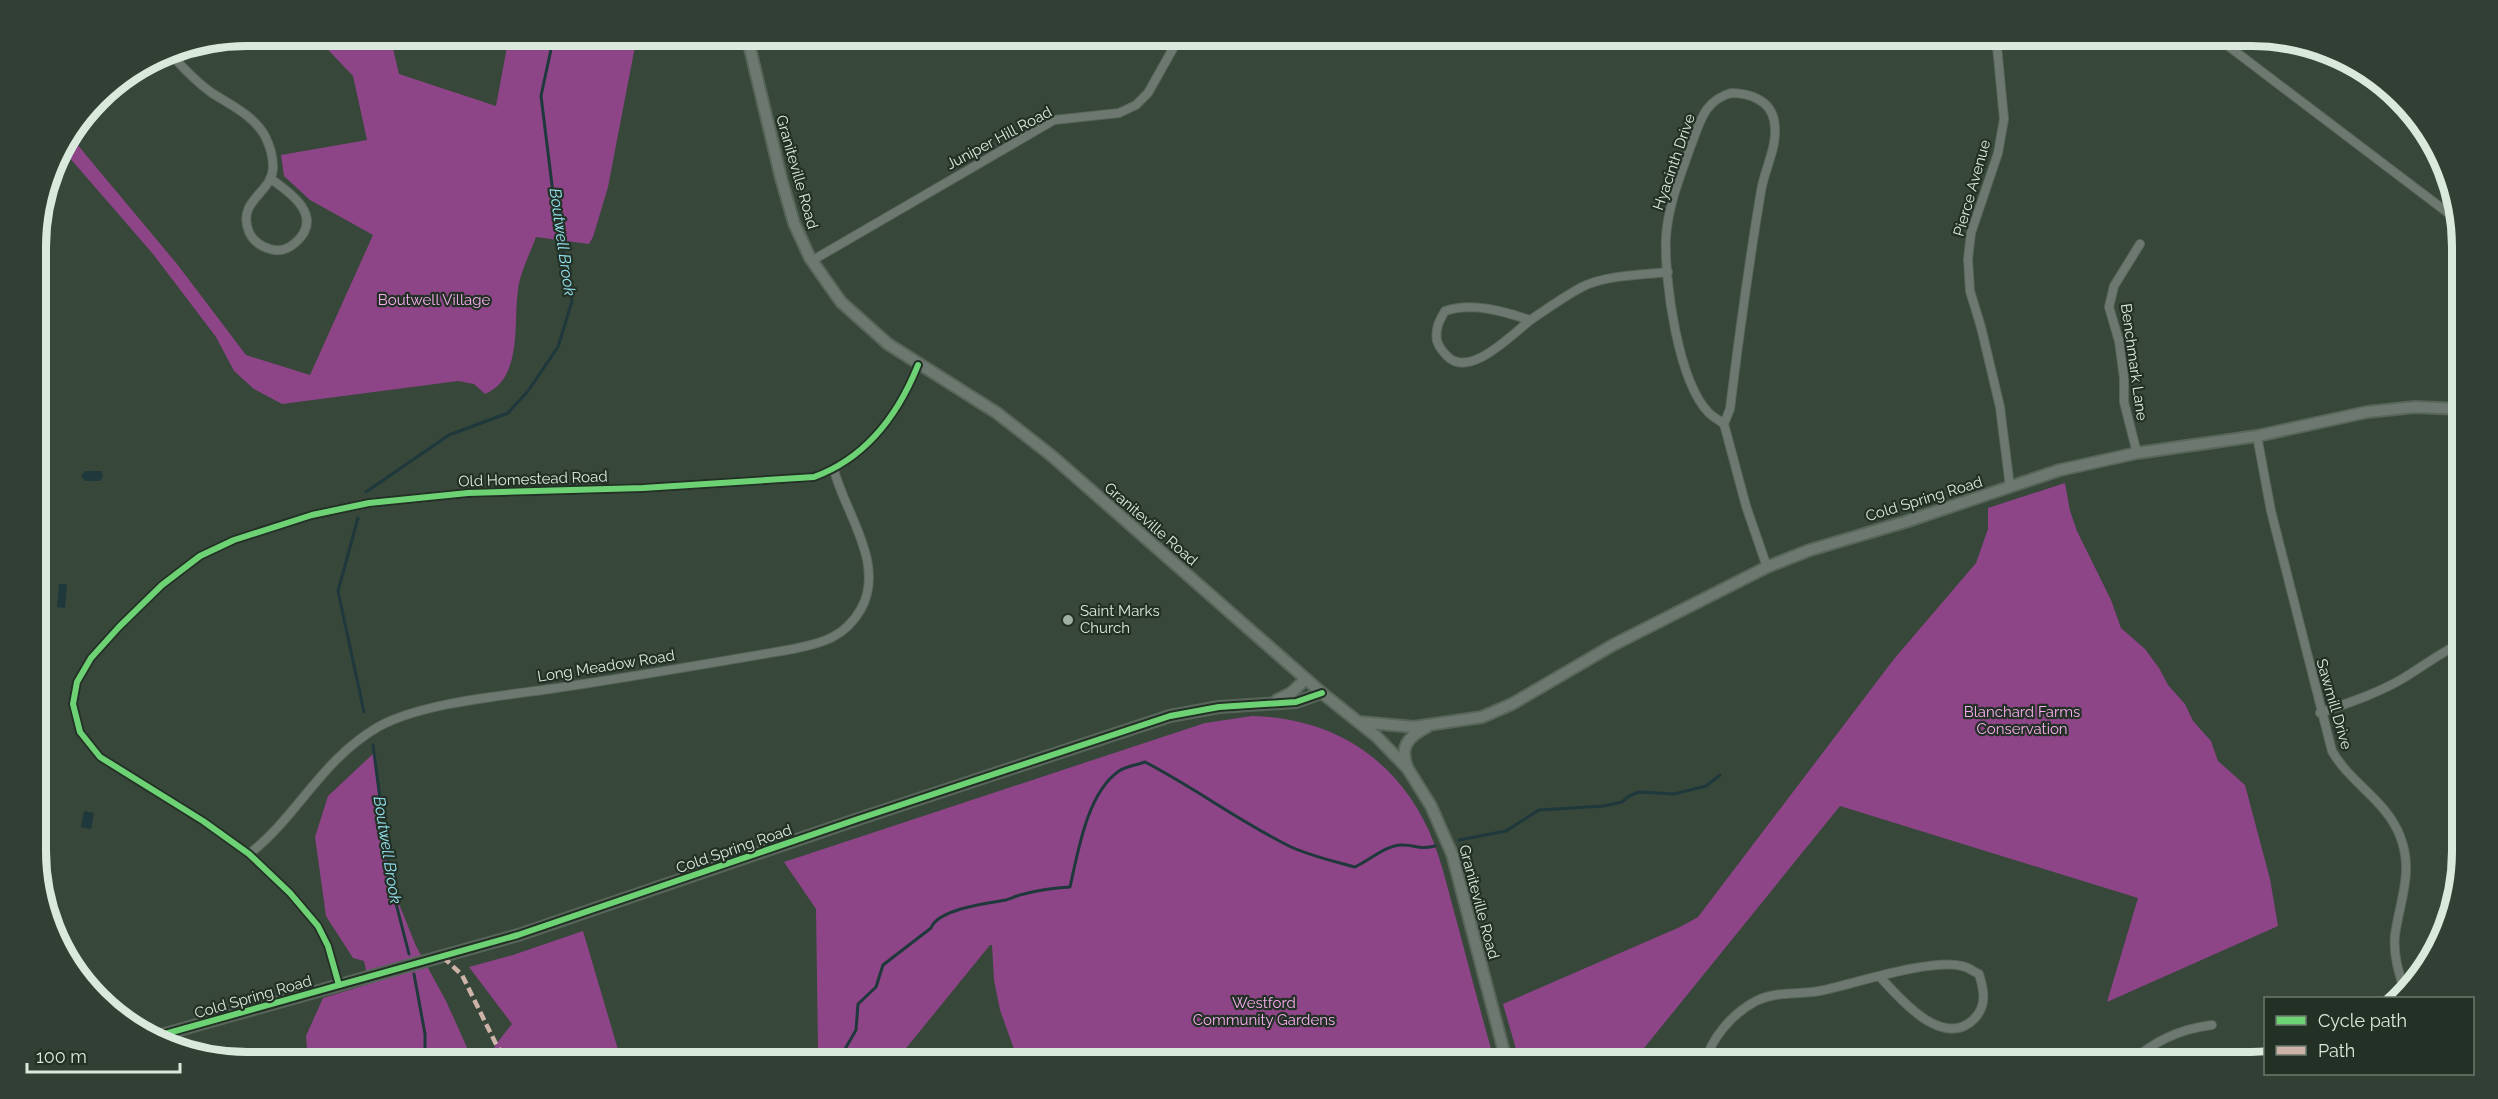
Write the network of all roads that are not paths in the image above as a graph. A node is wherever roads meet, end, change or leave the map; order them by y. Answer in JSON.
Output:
{"nodes":[{"id":1,"x":1997,"y":46,"type":"edge"},
{"id":2,"x":2228,"y":46,"type":"edge"},
{"id":3,"x":750,"y":47,"type":"edge"},
{"id":4,"x":1174,"y":47,"type":"edge"},
{"id":5,"x":176,"y":60,"type":"edge"},
{"id":6,"x":271,"y":179,"type":"junction"},
{"id":7,"x":2448,"y":213,"type":"edge"},
{"id":8,"x":2140,"y":244,"type":"dead end"},
{"id":9,"x":813,"y":260,"type":"junction"},
{"id":10,"x":1668,"y":272,"type":"junction"},
{"id":11,"x":1530,"y":320,"type":"junction"},
{"id":12,"x":918,"y":365,"type":"junction"},
{"id":13,"x":2451,"y":409,"type":"edge"},
{"id":14,"x":1724,"y":424,"type":"junction"},
{"id":15,"x":2257,"y":436,"type":"junction"},
{"id":16,"x":2137,"y":453,"type":"junction"},
{"id":17,"x":834,"y":470,"type":"junction"},
{"id":18,"x":2010,"y":487,"type":"junction"},
{"id":19,"x":1767,"y":567,"type":"junction"},
{"id":20,"x":2451,"y":648,"type":"edge"},
{"id":21,"x":1306,"y":679,"type":"junction"},
{"id":22,"x":1322,"y":693,"type":"junction"},
{"id":23,"x":1271,"y":702,"type":"junction"},
{"id":24,"x":2320,"y":713,"type":"junction"},
{"id":25,"x":1360,"y":722,"type":"junction"},
{"id":26,"x":1429,"y":726,"type":"junction"},
{"id":27,"x":1408,"y":769,"type":"junction"},
{"id":28,"x":249,"y":854,"type":"junction"},
{"id":29,"x":1880,"y":977,"type":"junction"},
{"id":30,"x":2402,"y":983,"type":"edge"},
{"id":31,"x":339,"y":985,"type":"junction"},
{"id":32,"x":2212,"y":1025,"type":"dead end"},
{"id":33,"x":165,"y":1034,"type":"edge"},
{"id":34,"x":1504,"y":1052,"type":"edge"},
{"id":35,"x":1709,"y":1052,"type":"edge"},
{"id":36,"x":2142,"y":1052,"type":"edge"}],
"edges":[{"from":1,"to":18,"type":"street","name":"Pierce Avenue"},
{"from":2,"to":7,"type":"street"},
{"from":3,"to":9,"type":"street","name":"Graniteville Road"},
{"from":4,"to":9,"type":"street","name":"Juniper Hill Road"},
{"from":5,"to":6,"type":"street"},
{"from":6,"to":6,"type":"street"},
{"from":8,"to":16,"type":"street","name":"Benchmark Lane"},
{"from":9,"to":12,"type":"street","name":"Graniteville Road"},
{"from":10,"to":11,"type":"street"},
{"from":10,"to":14,"type":"street","name":"Hyacinth Drive"},
{"from":10,"to":14,"type":"street","name":"Hyacinth Drive"},
{"from":11,"to":11,"type":"street"},
{"from":12,"to":17,"type":"street","name":"Old Homestead Road"},
{"from":12,"to":21,"type":"street","name":"Graniteville Road"},
{"from":13,"to":15,"type":"street","name":"Cold Spring Road"},
{"from":14,"to":19,"type":"street"},
{"from":15,"to":16,"type":"street","name":"Cold Spring Road"},
{"from":15,"to":24,"type":"street","name":"Sawmill Drive"},
{"from":16,"to":18,"type":"street","name":"Cold Spring Road"},
{"from":17,"to":28,"type":"street","name":"Long Meadow Road"},
{"from":17,"to":28,"type":"street","name":"Old Homestead Road"},
{"from":18,"to":19,"type":"street","name":"Cold Spring Road"},
{"from":19,"to":26,"type":"street","name":"Cold Spring Road"},
{"from":20,"to":24,"type":"street"},
{"from":21,"to":22,"type":"street","name":"Graniteville Road"},
{"from":21,"to":23,"type":"street","name":"Cold Spring Road"},
{"from":22,"to":23,"type":"street","name":"Cold Spring Road"},
{"from":22,"to":25,"type":"street","name":"Graniteville Road"},
{"from":23,"to":31,"type":"street","name":"Cold Spring Road"},
{"from":24,"to":30,"type":"street","name":"Sawmill Drive"},
{"from":25,"to":26,"type":"street","name":"Cold Spring Road"},
{"from":25,"to":27,"type":"street","name":"Graniteville Road"},
{"from":26,"to":27,"type":"street","name":"Cold Spring Road"},
{"from":27,"to":34,"type":"street","name":"Graniteville Road"},
{"from":28,"to":31,"type":"street","name":"Old Homestead Road"},
{"from":29,"to":29,"type":"street"},
{"from":29,"to":35,"type":"street"},
{"from":31,"to":33,"type":"street","name":"Cold Spring Road"},
{"from":32,"to":36,"type":"street"}]}
